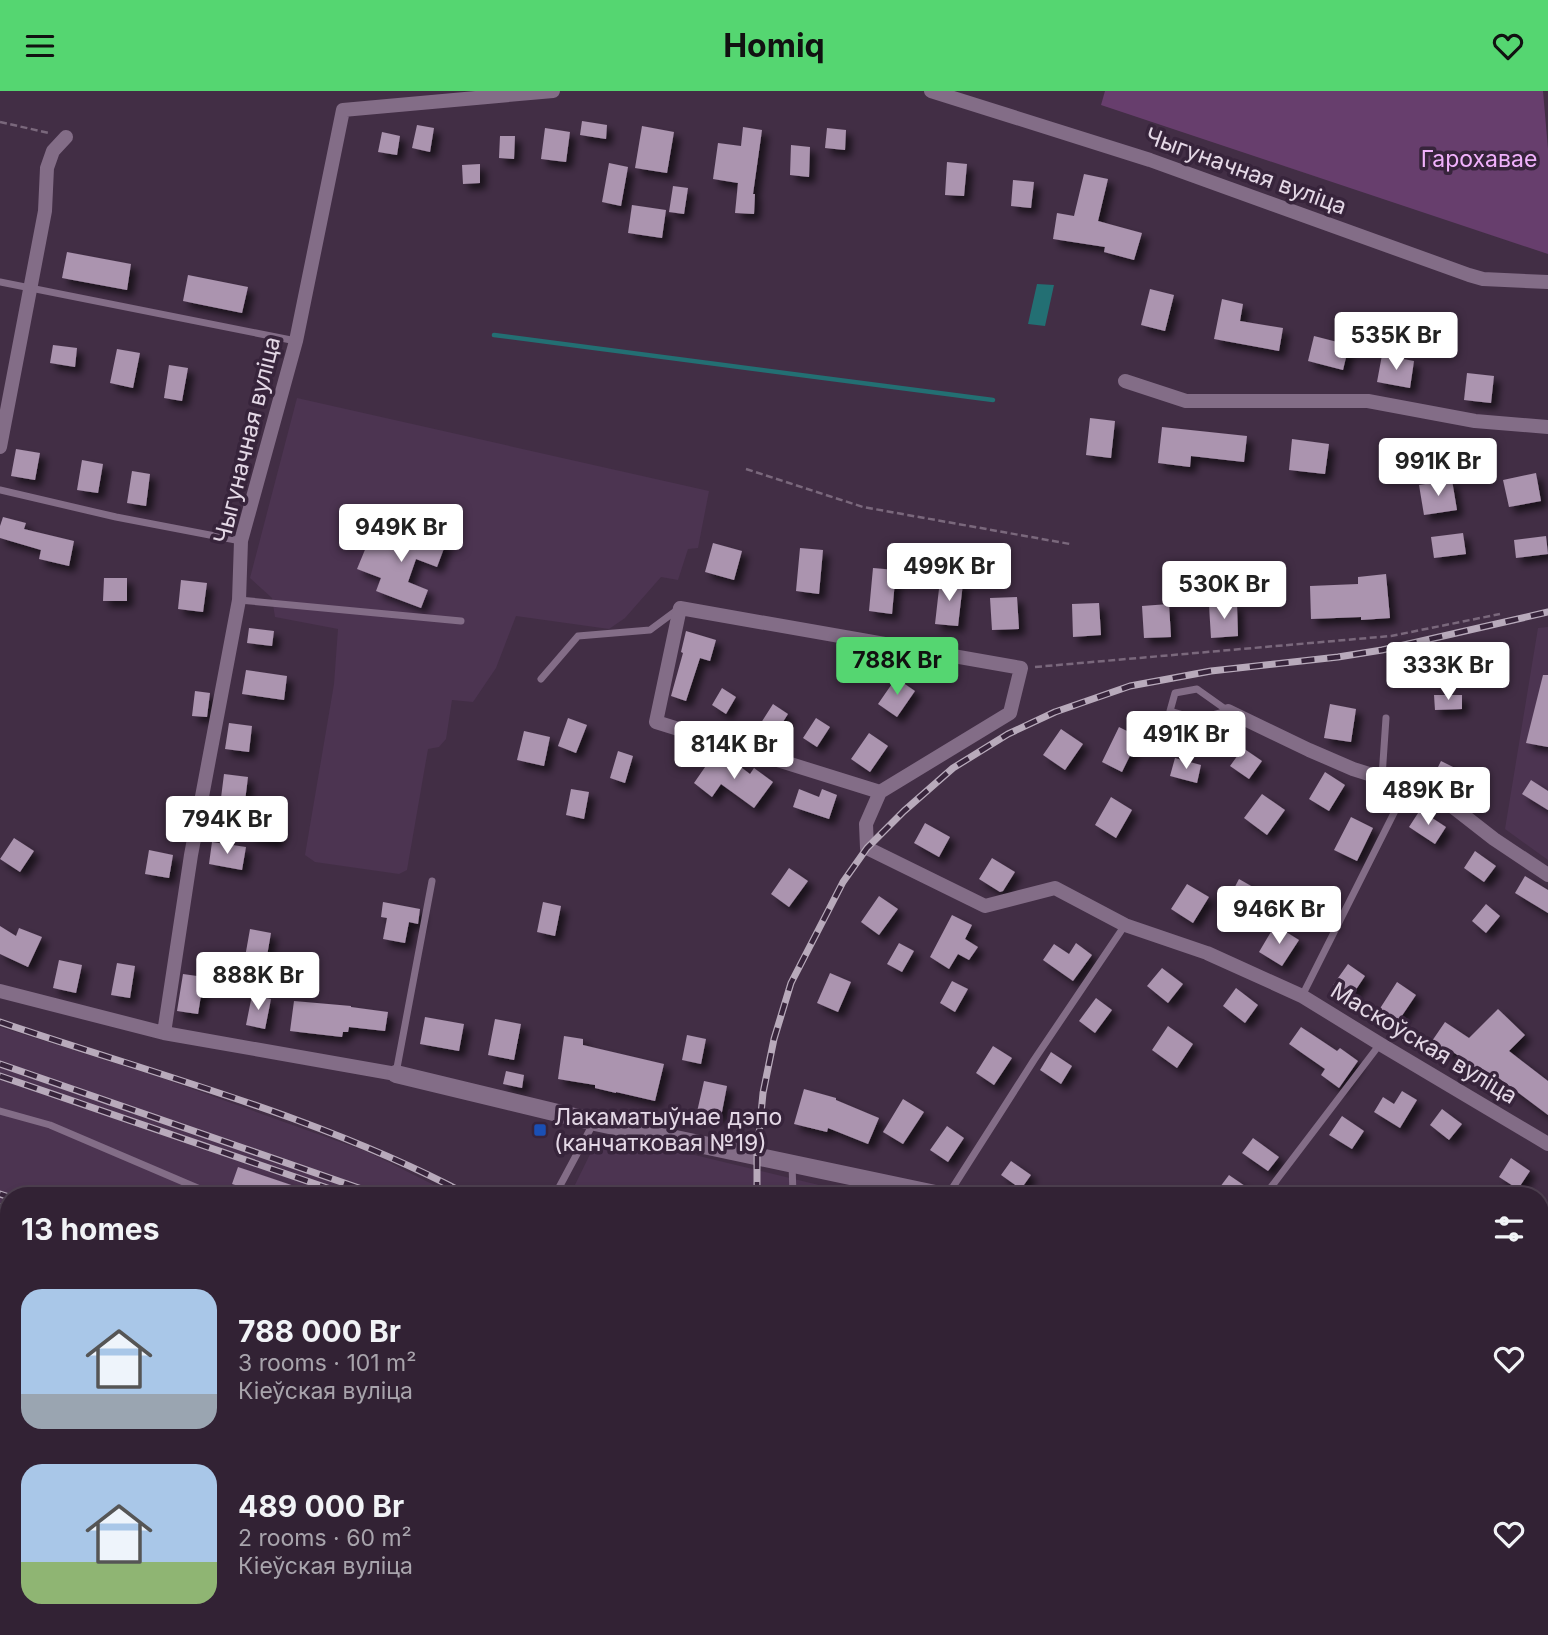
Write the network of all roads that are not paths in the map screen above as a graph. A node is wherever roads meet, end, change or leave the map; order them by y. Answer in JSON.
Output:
{"nodes":[{"id":1,"x":553,"y":91,"type":"edge"},
{"id":2,"x":931,"y":91,"type":"edge"},
{"id":3,"x":66,"y":137,"type":"road end"},
{"id":4,"x":0,"y":282,"type":"edge"},
{"id":5,"x":1548,"y":282,"type":"edge"},
{"id":6,"x":32,"y":288,"type":"junction"},
{"id":7,"x":296,"y":341,"type":"junction"},
{"id":8,"x":1125,"y":381,"type":"dead end"},
{"id":9,"x":1548,"y":428,"type":"edge"},
{"id":10,"x":0,"y":447,"type":"edge"},
{"id":11,"x":0,"y":490,"type":"edge"},
{"id":12,"x":241,"y":541,"type":"junction"},
{"id":13,"x":239,"y":600,"type":"junction"},
{"id":14,"x":680,"y":608,"type":"junction"},
{"id":15,"x":461,"y":621,"type":"dead end"},
{"id":16,"x":541,"y":679,"type":"dead end"},
{"id":17,"x":1228,"y":711,"type":"junction"},
{"id":18,"x":1386,"y":718,"type":"dead end"},
{"id":19,"x":1382,"y":778,"type":"junction"},
{"id":20,"x":1407,"y":786,"type":"junction"},
{"id":21,"x":880,"y":792,"type":"junction"},
{"id":22,"x":1548,"y":875,"type":"edge"},
{"id":23,"x":432,"y":881,"type":"dead end"},
{"id":24,"x":1125,"y":925,"type":"junction"},
{"id":25,"x":0,"y":991,"type":"edge"},
{"id":26,"x":1302,"y":996,"type":"junction"},
{"id":27,"x":164,"y":1033,"type":"junction"},
{"id":28,"x":1380,"y":1044,"type":"junction"},
{"id":29,"x":396,"y":1074,"type":"junction"},
{"id":30,"x":0,"y":1111,"type":"edge"},
{"id":31,"x":595,"y":1122,"type":"junction"},
{"id":32,"x":1548,"y":1145,"type":"edge"},
{"id":33,"x":792,"y":1163,"type":"junction"},
{"id":34,"x":195,"y":1187,"type":"edge"},
{"id":35,"x":559,"y":1187,"type":"edge"},
{"id":36,"x":793,"y":1187,"type":"edge"},
{"id":37,"x":903,"y":1187,"type":"edge"},
{"id":38,"x":953,"y":1187,"type":"edge"},
{"id":39,"x":1271,"y":1187,"type":"edge"}],
"edges":[{"from":1,"to":7,"type":"street","name":"Чыгуначная вуліца"},
{"from":2,"to":5,"type":"street","name":"Чыгуначная вуліца"},
{"from":3,"to":6,"type":"street"},
{"from":4,"to":6,"type":"lane"},
{"from":6,"to":7,"type":"lane"},
{"from":6,"to":10,"type":"street"},
{"from":7,"to":12,"type":"street","name":"Чыгуначная вуліца"},
{"from":8,"to":9,"type":"street"},
{"from":11,"to":12,"type":"lane"},
{"from":12,"to":13,"type":"street","name":"Чыгуначная вуліца"},
{"from":13,"to":15,"type":"lane"},
{"from":13,"to":27,"type":"street","name":"Чыгуначная вуліца"},
{"from":14,"to":16,"type":"lane"},
{"from":14,"to":21,"type":"street"},
{"from":14,"to":21,"type":"street"},
{"from":17,"to":17,"type":"lane"},
{"from":17,"to":19,"type":"street"},
{"from":18,"to":19,"type":"lane"},
{"from":19,"to":20,"type":"street"},
{"from":20,"to":22,"type":"street"},
{"from":20,"to":26,"type":"lane"},
{"from":21,"to":24,"type":"street","name":"Маскоўская вуліца"},
{"from":23,"to":29,"type":"lane"},
{"from":24,"to":26,"type":"street","name":"Маскоўская вуліца"},
{"from":24,"to":38,"type":"lane"},
{"from":25,"to":27,"type":"street"},
{"from":26,"to":28,"type":"street","name":"Маскоўская вуліца"},
{"from":27,"to":29,"type":"street"},
{"from":28,"to":32,"type":"street","name":"Маскоўская вуліца"},
{"from":28,"to":39,"type":"lane"},
{"from":29,"to":31,"type":"street"},
{"from":30,"to":34,"type":"lane"},
{"from":31,"to":33,"type":"street"},
{"from":31,"to":35,"type":"lane"},
{"from":33,"to":36,"type":"lane"},
{"from":33,"to":37,"type":"street"}]}
